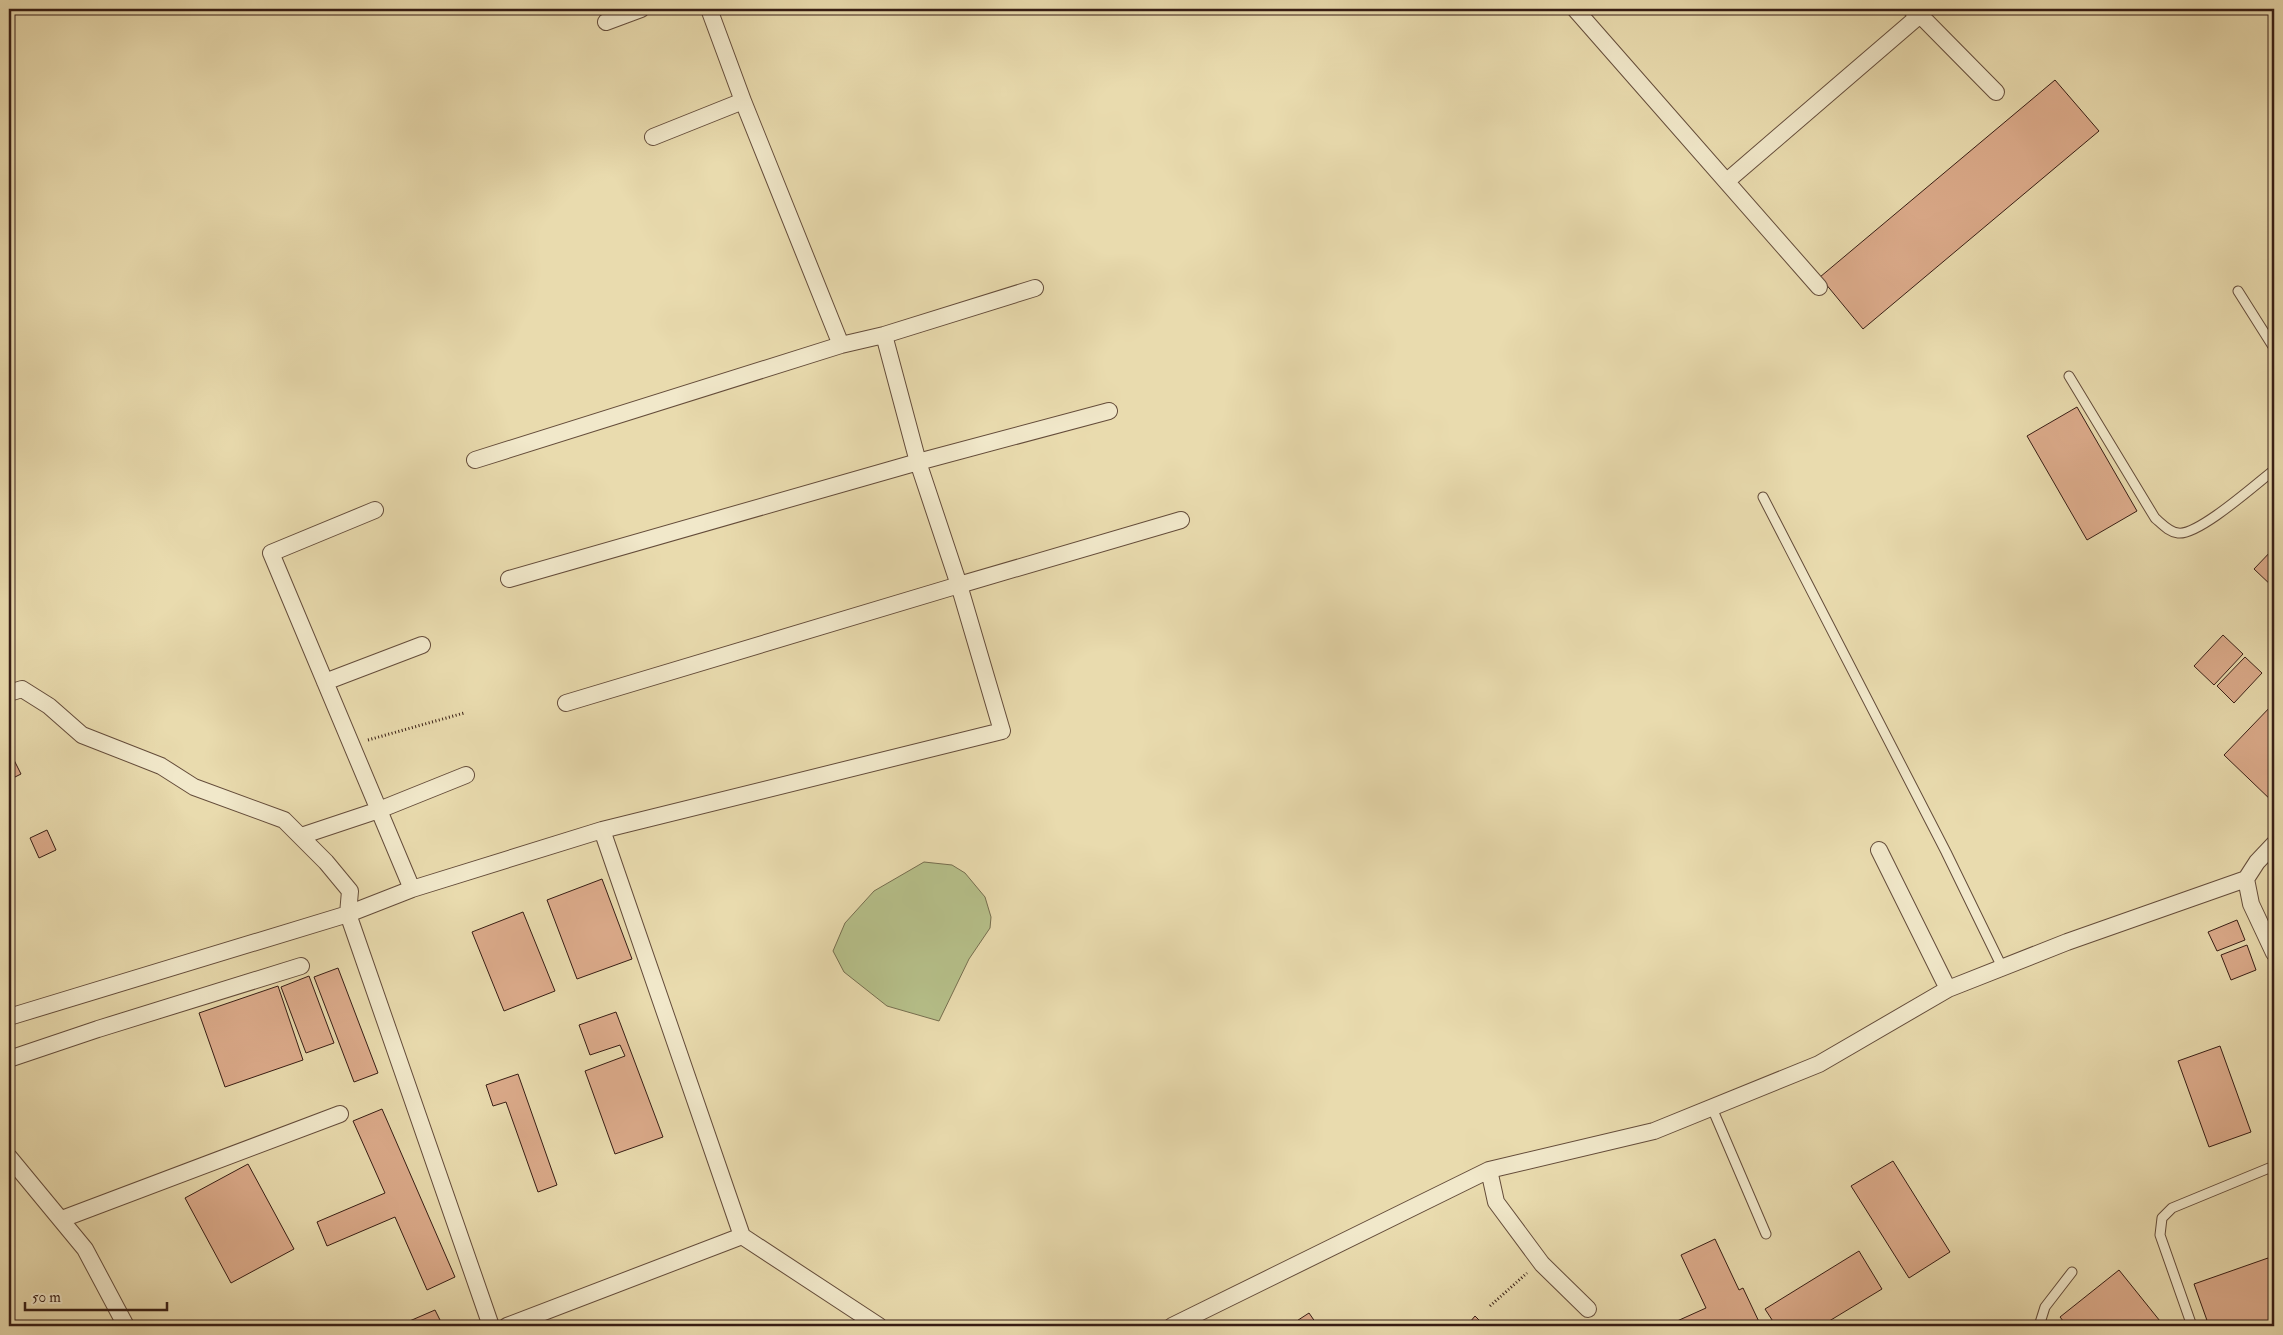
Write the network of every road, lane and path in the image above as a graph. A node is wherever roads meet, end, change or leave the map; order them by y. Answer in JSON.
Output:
{"nodes":[{"id":1,"x":641,"y":9,"type":"edge"},
{"id":2,"x":708,"y":9,"type":"edge"},
{"id":3,"x":1575,"y":9,"type":"edge"},
{"id":4,"x":1916,"y":12,"type":"edge"},
{"id":5,"x":606,"y":22,"type":"dead end"},
{"id":6,"x":1996,"y":92,"type":"dead end"},
{"id":7,"x":743,"y":101,"type":"junction"},
{"id":8,"x":654,"y":137,"type":"dead end"},
{"id":9,"x":1727,"y":181,"type":"junction"},
{"id":10,"x":1819,"y":287,"type":"dead end"},
{"id":11,"x":1036,"y":288,"type":"dead end"},
{"id":12,"x":2238,"y":291,"type":"dead end"},
{"id":13,"x":884,"y":335,"type":"junction"},
{"id":14,"x":841,"y":345,"type":"junction"},
{"id":15,"x":2274,"y":348,"type":"edge"},
{"id":16,"x":2069,"y":376,"type":"dead end"},
{"id":17,"x":1109,"y":411,"type":"dead end"},
{"id":18,"x":475,"y":460,"type":"dead end"},
{"id":19,"x":918,"y":462,"type":"junction"},
{"id":20,"x":2274,"y":470,"type":"edge"},
{"id":21,"x":1763,"y":497,"type":"dead end"},
{"id":22,"x":375,"y":510,"type":"dead end"},
{"id":23,"x":1181,"y":520,"type":"dead end"},
{"id":24,"x":509,"y":579,"type":"dead end"},
{"id":25,"x":960,"y":585,"type":"junction"},
{"id":26,"x":422,"y":645,"type":"dead end"},
{"id":27,"x":325,"y":682,"type":"junction"},
{"id":28,"x":9,"y":694,"type":"edge"},
{"id":29,"x":566,"y":704,"type":"dead end"},
{"id":30,"x":464,"y":713,"type":"dead end"},
{"id":31,"x":351,"y":745,"type":"junction"},
{"id":32,"x":466,"y":775,"type":"dead end"},
{"id":33,"x":379,"y":810,"type":"junction"},
{"id":34,"x":602,"y":830,"type":"junction"},
{"id":35,"x":301,"y":836,"type":"junction"},
{"id":36,"x":2274,"y":844,"type":"edge"},
{"id":37,"x":1879,"y":850,"type":"dead end"},
{"id":38,"x":2246,"y":879,"type":"junction"},
{"id":39,"x":412,"y":889,"type":"junction"},
{"id":40,"x":348,"y":914,"type":"junction"},
{"id":41,"x":2274,"y":953,"type":"edge"},
{"id":42,"x":301,"y":966,"type":"dead end"},
{"id":43,"x":2002,"y":967,"type":"junction"},
{"id":44,"x":1948,"y":989,"type":"junction"},
{"id":45,"x":9,"y":1017,"type":"edge"},
{"id":46,"x":9,"y":1059,"type":"edge"},
{"id":47,"x":1712,"y":1108,"type":"junction"},
{"id":48,"x":340,"y":1114,"type":"dead end"},
{"id":49,"x":9,"y":1158,"type":"edge"},
{"id":50,"x":2274,"y":1166,"type":"edge"},
{"id":51,"x":1489,"y":1170,"type":"junction"},
{"id":52,"x":62,"y":1219,"type":"junction"},
{"id":53,"x":1766,"y":1234,"type":"dead end"},
{"id":54,"x":742,"y":1236,"type":"junction"},
{"id":55,"x":1540,"y":1262,"type":"junction"},
{"id":56,"x":2072,"y":1272,"type":"dead end"},
{"id":57,"x":1490,"y":1306,"type":"dead end"},
{"id":58,"x":1588,"y":1309,"type":"dead end"},
{"id":59,"x":126,"y":1326,"type":"edge"},
{"id":60,"x":491,"y":1326,"type":"edge"},
{"id":61,"x":507,"y":1326,"type":"edge"},
{"id":62,"x":879,"y":1326,"type":"edge"},
{"id":63,"x":1172,"y":1326,"type":"edge"},
{"id":64,"x":2039,"y":1326,"type":"edge"},
{"id":65,"x":2192,"y":1326,"type":"edge"}],
"edges":[{"from":1,"to":5,"type":"street"},
{"from":2,"to":7,"type":"street"},
{"from":3,"to":9,"type":"street"},
{"from":4,"to":6,"type":"street"},
{"from":4,"to":9,"type":"street"},
{"from":7,"to":8,"type":"street"},
{"from":7,"to":14,"type":"street"},
{"from":9,"to":10,"type":"street"},
{"from":11,"to":13,"type":"street"},
{"from":12,"to":15,"type":"lane"},
{"from":13,"to":14,"type":"street"},
{"from":13,"to":19,"type":"street"},
{"from":14,"to":18,"type":"street"},
{"from":16,"to":20,"type":"lane"},
{"from":17,"to":19,"type":"street"},
{"from":19,"to":24,"type":"street"},
{"from":19,"to":25,"type":"street"},
{"from":21,"to":43,"type":"lane"},
{"from":22,"to":27,"type":"street"},
{"from":23,"to":25,"type":"street"},
{"from":25,"to":29,"type":"street"},
{"from":25,"to":34,"type":"street"},
{"from":26,"to":27,"type":"street"},
{"from":27,"to":31,"type":"street"},
{"from":28,"to":35,"type":"street"},
{"from":30,"to":31,"type":"path"},
{"from":31,"to":33,"type":"street"},
{"from":32,"to":33,"type":"street"},
{"from":33,"to":35,"type":"street"},
{"from":33,"to":39,"type":"street"},
{"from":34,"to":39,"type":"street"},
{"from":34,"to":54,"type":"street"},
{"from":35,"to":40,"type":"street"},
{"from":36,"to":38,"type":"street"},
{"from":37,"to":44,"type":"street"},
{"from":38,"to":41,"type":"street"},
{"from":38,"to":43,"type":"street"},
{"from":39,"to":40,"type":"street"},
{"from":40,"to":45,"type":"street"},
{"from":40,"to":60,"type":"street"},
{"from":42,"to":46,"type":"street"},
{"from":43,"to":44,"type":"street"},
{"from":44,"to":47,"type":"street"},
{"from":47,"to":51,"type":"street"},
{"from":47,"to":53,"type":"lane"},
{"from":48,"to":52,"type":"street"},
{"from":49,"to":52,"type":"street"},
{"from":50,"to":65,"type":"lane"},
{"from":51,"to":55,"type":"street"},
{"from":51,"to":63,"type":"street"},
{"from":52,"to":59,"type":"street"},
{"from":54,"to":61,"type":"street"},
{"from":54,"to":62,"type":"street"},
{"from":55,"to":57,"type":"path"},
{"from":55,"to":58,"type":"street"},
{"from":56,"to":64,"type":"lane"}]}
